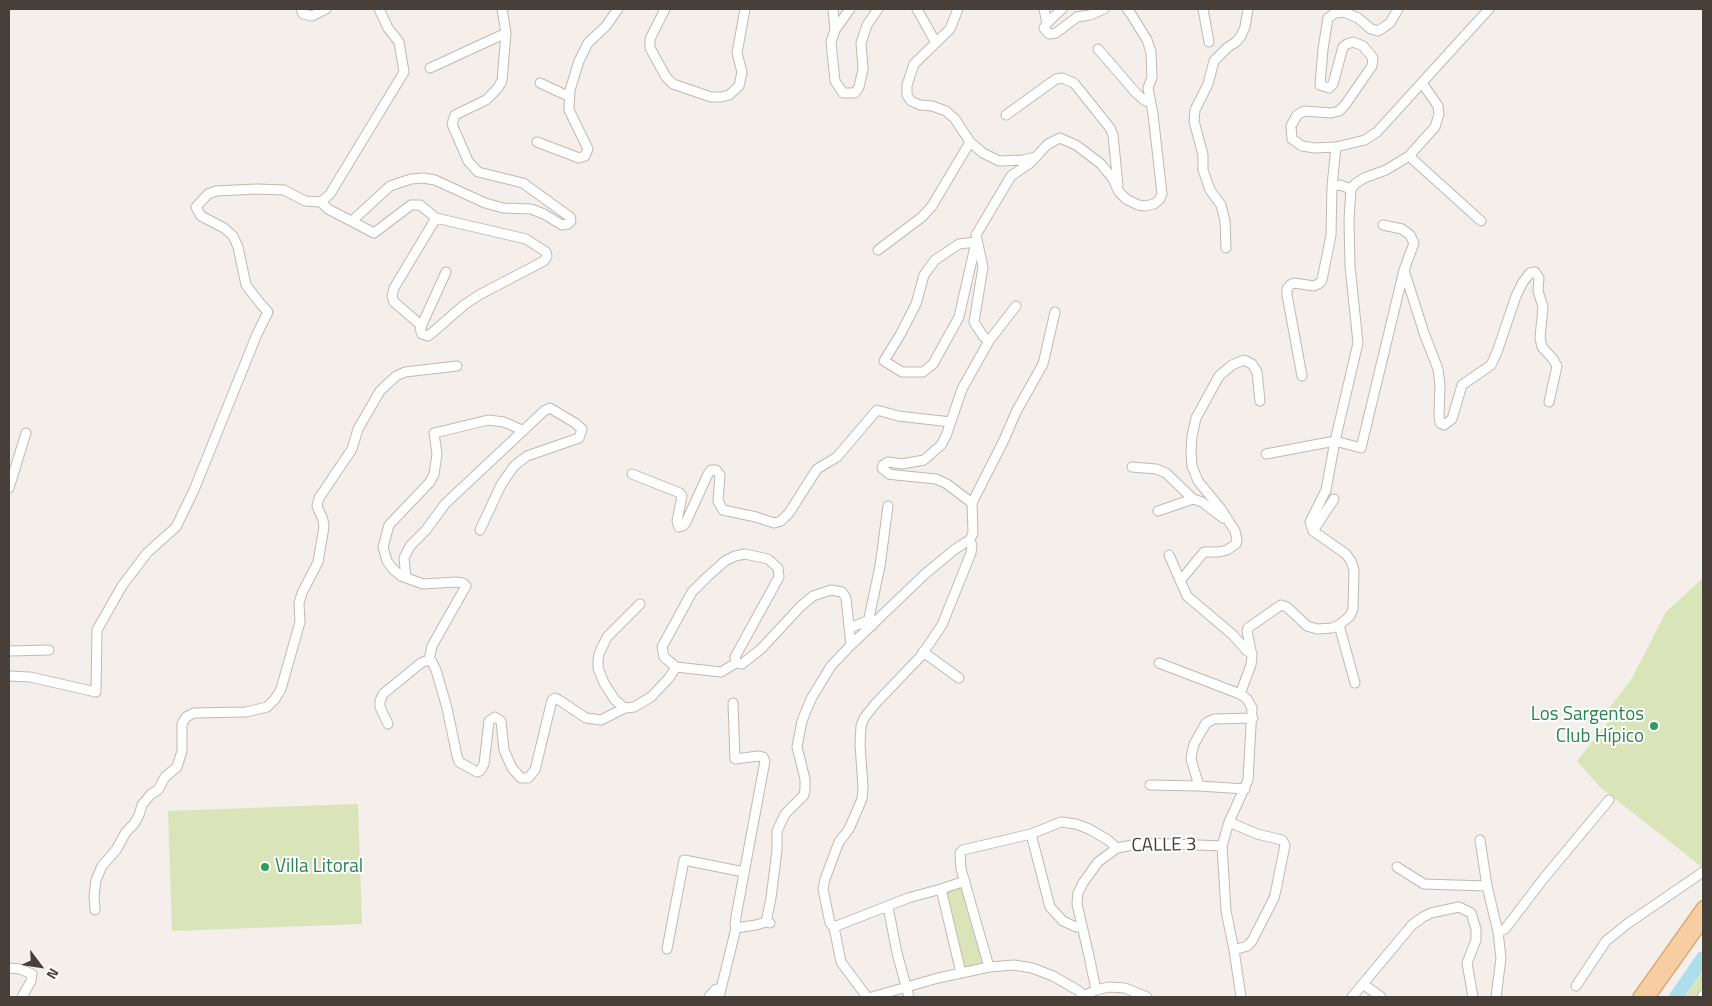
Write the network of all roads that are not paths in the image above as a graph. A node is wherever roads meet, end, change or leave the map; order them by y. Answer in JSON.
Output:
{"nodes":[{"id":1,"x":301,"y":9,"type":"edge"},
{"id":2,"x":326,"y":9,"type":"edge"},
{"id":3,"x":379,"y":9,"type":"edge"},
{"id":4,"x":502,"y":9,"type":"edge"},
{"id":5,"x":618,"y":9,"type":"edge"},
{"id":6,"x":666,"y":9,"type":"edge"},
{"id":7,"x":745,"y":9,"type":"edge"},
{"id":8,"x":833,"y":9,"type":"edge"},
{"id":9,"x":850,"y":9,"type":"edge"},
{"id":10,"x":878,"y":9,"type":"edge"},
{"id":11,"x":917,"y":9,"type":"edge"},
{"id":12,"x":958,"y":9,"type":"edge"},
{"id":13,"x":1044,"y":9,"type":"edge"},
{"id":14,"x":1062,"y":9,"type":"edge"},
{"id":15,"x":1104,"y":9,"type":"edge"},
{"id":16,"x":1126,"y":9,"type":"edge"},
{"id":17,"x":1204,"y":9,"type":"edge"},
{"id":18,"x":1248,"y":9,"type":"edge"},
{"id":19,"x":1398,"y":9,"type":"edge"},
{"id":20,"x":1489,"y":9,"type":"edge"},
{"id":21,"x":1046,"y":23,"type":"junction"},
{"id":22,"x":835,"y":30,"type":"junction"},
{"id":23,"x":506,"y":33,"type":"junction"},
{"id":24,"x":936,"y":42,"type":"junction"},
{"id":25,"x":1209,"y":42,"type":"dead end"},
{"id":26,"x":1098,"y":49,"type":"dead end"},
{"id":27,"x":430,"y":68,"type":"dead end"},
{"id":28,"x":540,"y":83,"type":"dead end"},
{"id":29,"x":1422,"y":83,"type":"junction"},
{"id":30,"x":570,"y":97,"type":"junction"},
{"id":31,"x":1150,"y":101,"type":"junction"},
{"id":32,"x":1006,"y":115,"type":"dead end"},
{"id":33,"x":537,"y":142,"type":"dead end"},
{"id":34,"x":970,"y":142,"type":"junction"},
{"id":35,"x":1336,"y":147,"type":"junction"},
{"id":36,"x":1409,"y":156,"type":"junction"},
{"id":37,"x":1036,"y":157,"type":"junction"},
{"id":38,"x":1332,"y":186,"type":"junction"},
{"id":39,"x":1351,"y":189,"type":"junction"},
{"id":40,"x":1119,"y":192,"type":"junction"},
{"id":41,"x":321,"y":202,"type":"junction"},
{"id":42,"x":436,"y":218,"type":"junction"},
{"id":43,"x":352,"y":221,"type":"junction"},
{"id":44,"x":1481,"y":221,"type":"dead end"},
{"id":45,"x":1383,"y":225,"type":"dead end"},
{"id":46,"x":976,"y":242,"type":"junction"},
{"id":47,"x":1226,"y":248,"type":"dead end"},
{"id":48,"x":878,"y":250,"type":"dead end"},
{"id":49,"x":1404,"y":270,"type":"junction"},
{"id":50,"x":446,"y":272,"type":"dead end"},
{"id":51,"x":1016,"y":306,"type":"dead end"},
{"id":52,"x":1055,"y":312,"type":"dead end"},
{"id":53,"x":422,"y":326,"type":"junction"},
{"id":54,"x":989,"y":342,"type":"junction"},
{"id":55,"x":457,"y":366,"type":"dead end"},
{"id":56,"x":1302,"y":376,"type":"dead end"},
{"id":57,"x":1260,"y":401,"type":"dead end"},
{"id":58,"x":1549,"y":402,"type":"dead end"},
{"id":59,"x":951,"y":422,"type":"junction"},
{"id":60,"x":522,"y":430,"type":"junction"},
{"id":61,"x":26,"y":433,"type":"dead end"},
{"id":62,"x":1335,"y":441,"type":"junction"},
{"id":63,"x":1266,"y":454,"type":"dead end"},
{"id":64,"x":1132,"y":467,"type":"dead end"},
{"id":65,"x":632,"y":474,"type":"dead end"},
{"id":66,"x":9,"y":488,"type":"edge"},
{"id":67,"x":1193,"y":499,"type":"junction"},
{"id":68,"x":1334,"y":499,"type":"dead end"},
{"id":69,"x":972,"y":503,"type":"junction"},
{"id":70,"x":888,"y":506,"type":"dead end"},
{"id":71,"x":1158,"y":511,"type":"dead end"},
{"id":72,"x":1227,"y":519,"type":"junction"},
{"id":73,"x":480,"y":530,"type":"dead end"},
{"id":74,"x":1313,"y":531,"type":"junction"},
{"id":75,"x":969,"y":542,"type":"junction"},
{"id":76,"x":1169,"y":555,"type":"dead end"},
{"id":77,"x":406,"y":578,"type":"junction"},
{"id":78,"x":1181,"y":580,"type":"junction"},
{"id":79,"x":640,"y":604,"type":"dead end"},
{"id":80,"x":870,"y":624,"type":"junction"},
{"id":81,"x":1339,"y":625,"type":"junction"},
{"id":82,"x":850,"y":628,"type":"junction"},
{"id":83,"x":851,"y":645,"type":"junction"},
{"id":84,"x":49,"y":650,"type":"dead end"},
{"id":85,"x":9,"y":651,"type":"edge"},
{"id":86,"x":923,"y":652,"type":"junction"},
{"id":87,"x":1252,"y":653,"type":"junction"},
{"id":88,"x":429,"y":660,"type":"junction"},
{"id":89,"x":736,"y":663,"type":"junction"},
{"id":90,"x":1159,"y":663,"type":"dead end"},
{"id":91,"x":676,"y":667,"type":"junction"},
{"id":92,"x":9,"y":676,"type":"edge"},
{"id":93,"x":959,"y":678,"type":"dead end"},
{"id":94,"x":1355,"y":683,"type":"dead end"},
{"id":95,"x":1240,"y":694,"type":"junction"},
{"id":96,"x":733,"y":703,"type":"dead end"},
{"id":97,"x":626,"y":708,"type":"junction"},
{"id":98,"x":1252,"y":718,"type":"junction"},
{"id":99,"x":388,"y":724,"type":"dead end"},
{"id":100,"x":1150,"y":785,"type":"dead end"},
{"id":101,"x":1199,"y":786,"type":"junction"},
{"id":102,"x":1245,"y":789,"type":"junction"},
{"id":103,"x":1610,"y":800,"type":"dead end"},
{"id":104,"x":1229,"y":822,"type":"junction"},
{"id":105,"x":1031,"y":834,"type":"junction"},
{"id":106,"x":1480,"y":840,"type":"dead end"},
{"id":107,"x":1222,"y":846,"type":"junction"},
{"id":108,"x":1117,"y":848,"type":"junction"},
{"id":109,"x":1397,"y":867,"type":"dead end"},
{"id":110,"x":744,"y":872,"type":"junction"},
{"id":111,"x":1703,"y":872,"type":"edge"},
{"id":112,"x":964,"y":881,"type":"junction"},
{"id":113,"x":1487,"y":886,"type":"junction"},
{"id":114,"x":941,"y":889,"type":"junction"},
{"id":115,"x":888,"y":906,"type":"junction"},
{"id":116,"x":1703,"y":907,"type":"edge"},
{"id":117,"x":95,"y":910,"type":"dead end"},
{"id":118,"x":1703,"y":921,"type":"edge"},
{"id":119,"x":834,"y":927,"type":"junction"},
{"id":120,"x":1081,"y":927,"type":"junction"},
{"id":121,"x":736,"y":928,"type":"junction"},
{"id":122,"x":1498,"y":932,"type":"junction"},
{"id":123,"x":667,"y":949,"type":"dead end"},
{"id":124,"x":1234,"y":950,"type":"junction"},
{"id":125,"x":989,"y":967,"type":"junction"},
{"id":126,"x":9,"y":968,"type":"edge"},
{"id":127,"x":960,"y":973,"type":"junction"},
{"id":128,"x":1364,"y":984,"type":"junction"},
{"id":129,"x":1576,"y":986,"type":"dead end"},
{"id":130,"x":906,"y":987,"type":"junction"},
{"id":131,"x":1096,"y":990,"type":"junction"},
{"id":132,"x":719,"y":994,"type":"edge"},
{"id":133,"x":1082,"y":996,"type":"edge"},
{"id":134,"x":22,"y":997,"type":"edge"},
{"id":135,"x":709,"y":997,"type":"edge"},
{"id":136,"x":866,"y":997,"type":"edge"},
{"id":137,"x":872,"y":997,"type":"edge"},
{"id":138,"x":909,"y":997,"type":"edge"},
{"id":139,"x":1147,"y":997,"type":"edge"},
{"id":140,"x":1241,"y":997,"type":"edge"},
{"id":141,"x":1352,"y":997,"type":"edge"},
{"id":142,"x":1381,"y":997,"type":"edge"},
{"id":143,"x":1473,"y":997,"type":"edge"},
{"id":144,"x":1496,"y":997,"type":"edge"},
{"id":145,"x":1639,"y":997,"type":"edge"},
{"id":146,"x":1649,"y":997,"type":"edge"}],
"edges":[{"from":1,"to":2,"type":"street"},
{"from":3,"to":41,"type":"street"},
{"from":4,"to":23,"type":"street"},
{"from":5,"to":30,"type":"street"},
{"from":6,"to":7,"type":"street"},
{"from":8,"to":22,"type":"street"},
{"from":9,"to":22,"type":"street"},
{"from":10,"to":22,"type":"street"},
{"from":11,"to":24,"type":"street"},
{"from":12,"to":24,"type":"street"},
{"from":13,"to":21,"type":"street"},
{"from":14,"to":21,"type":"street"},
{"from":15,"to":21,"type":"street"},
{"from":16,"to":31,"type":"street"},
{"from":17,"to":25,"type":"street"},
{"from":18,"to":47,"type":"street"},
{"from":19,"to":35,"type":"street"},
{"from":20,"to":29,"type":"street"},
{"from":23,"to":27,"type":"street"},
{"from":23,"to":43,"type":"street"},
{"from":24,"to":34,"type":"street"},
{"from":26,"to":31,"type":"street"},
{"from":28,"to":30,"type":"street"},
{"from":29,"to":35,"type":"street"},
{"from":29,"to":36,"type":"street"},
{"from":30,"to":33,"type":"street"},
{"from":31,"to":40,"type":"street"},
{"from":32,"to":40,"type":"street"},
{"from":34,"to":37,"type":"street"},
{"from":34,"to":48,"type":"street"},
{"from":35,"to":38,"type":"street"},
{"from":36,"to":39,"type":"street"},
{"from":36,"to":44,"type":"street"},
{"from":37,"to":40,"type":"street"},
{"from":37,"to":46,"type":"street"},
{"from":38,"to":39,"type":"street"},
{"from":38,"to":56,"type":"street"},
{"from":39,"to":62,"type":"street"},
{"from":41,"to":43,"type":"street"},
{"from":41,"to":92,"type":"street"},
{"from":42,"to":43,"type":"street"},
{"from":42,"to":53,"type":"street"},
{"from":42,"to":53,"type":"street"},
{"from":45,"to":49,"type":"street"},
{"from":46,"to":46,"type":"street"},
{"from":46,"to":54,"type":"street"},
{"from":49,"to":58,"type":"street"},
{"from":49,"to":62,"type":"street"},
{"from":50,"to":53,"type":"street"},
{"from":51,"to":54,"type":"street"},
{"from":52,"to":69,"type":"street"},
{"from":54,"to":59,"type":"street"},
{"from":55,"to":117,"type":"street"},
{"from":57,"to":72,"type":"street"},
{"from":59,"to":65,"type":"street"},
{"from":59,"to":69,"type":"street"},
{"from":60,"to":73,"type":"street"},
{"from":60,"to":77,"type":"street"},
{"from":60,"to":77,"type":"street"},
{"from":61,"to":66,"type":"street"},
{"from":62,"to":63,"type":"street"},
{"from":62,"to":74,"type":"street"},
{"from":64,"to":67,"type":"street"},
{"from":67,"to":71,"type":"street"},
{"from":67,"to":72,"type":"street"},
{"from":68,"to":74,"type":"street"},
{"from":69,"to":75,"type":"street"},
{"from":70,"to":80,"type":"street"},
{"from":72,"to":78,"type":"street"},
{"from":74,"to":81,"type":"street"},
{"from":75,"to":80,"type":"street"},
{"from":75,"to":86,"type":"street"},
{"from":76,"to":78,"type":"street"},
{"from":77,"to":88,"type":"street"},
{"from":78,"to":87,"type":"street"},
{"from":79,"to":97,"type":"street"},
{"from":80,"to":82,"type":"street"},
{"from":80,"to":83,"type":"street"},
{"from":81,"to":87,"type":"street"},
{"from":81,"to":94,"type":"street"},
{"from":82,"to":83,"type":"street"},
{"from":82,"to":89,"type":"street"},
{"from":83,"to":121,"type":"street"},
{"from":84,"to":85,"type":"street"},
{"from":86,"to":93,"type":"street"},
{"from":86,"to":119,"type":"street"},
{"from":87,"to":95,"type":"street"},
{"from":88,"to":97,"type":"street"},
{"from":88,"to":99,"type":"street"},
{"from":89,"to":91,"type":"street"},
{"from":89,"to":91,"type":"street"},
{"from":90,"to":95,"type":"street"},
{"from":91,"to":97,"type":"street"},
{"from":95,"to":98,"type":"street"},
{"from":96,"to":110,"type":"street"},
{"from":98,"to":101,"type":"street"},
{"from":98,"to":102,"type":"street"},
{"from":100,"to":101,"type":"street"},
{"from":101,"to":102,"type":"street"},
{"from":102,"to":104,"type":"street"},
{"from":103,"to":122,"type":"street"},
{"from":104,"to":107,"type":"street"},
{"from":104,"to":124,"type":"street"},
{"from":105,"to":108,"type":"street"},
{"from":105,"to":112,"type":"street"},
{"from":105,"to":120,"type":"street"},
{"from":106,"to":113,"type":"street"},
{"from":107,"to":108,"type":"street","name":"CALLE 3"},
{"from":107,"to":124,"type":"street"},
{"from":108,"to":120,"type":"street","name":"CALLE 3"},
{"from":109,"to":113,"type":"street"},
{"from":110,"to":121,"type":"street"},
{"from":110,"to":123,"type":"street"},
{"from":111,"to":129,"type":"street"},
{"from":112,"to":114,"type":"street"},
{"from":112,"to":125,"type":"street"},
{"from":113,"to":122,"type":"street"},
{"from":114,"to":115,"type":"street"},
{"from":114,"to":127,"type":"street"},
{"from":115,"to":119,"type":"street"},
{"from":115,"to":130,"type":"street"},
{"from":116,"to":145,"type":"main road"},
{"from":118,"to":146,"type":"main road"},
{"from":119,"to":136,"type":"street"},
{"from":120,"to":131,"type":"street","name":"CALLE 3"},
{"from":121,"to":132,"type":"street"},
{"from":122,"to":144,"type":"street"},
{"from":124,"to":140,"type":"street"},
{"from":125,"to":127,"type":"street"},
{"from":125,"to":133,"type":"street"},
{"from":126,"to":134,"type":"street"},
{"from":127,"to":130,"type":"street"},
{"from":128,"to":141,"type":"street"},
{"from":128,"to":142,"type":"street"},
{"from":128,"to":143,"type":"street"},
{"from":130,"to":137,"type":"street"},
{"from":130,"to":138,"type":"street"},
{"from":131,"to":133,"type":"street"},
{"from":131,"to":139,"type":"street"},
{"from":132,"to":135,"type":"street"}]}
